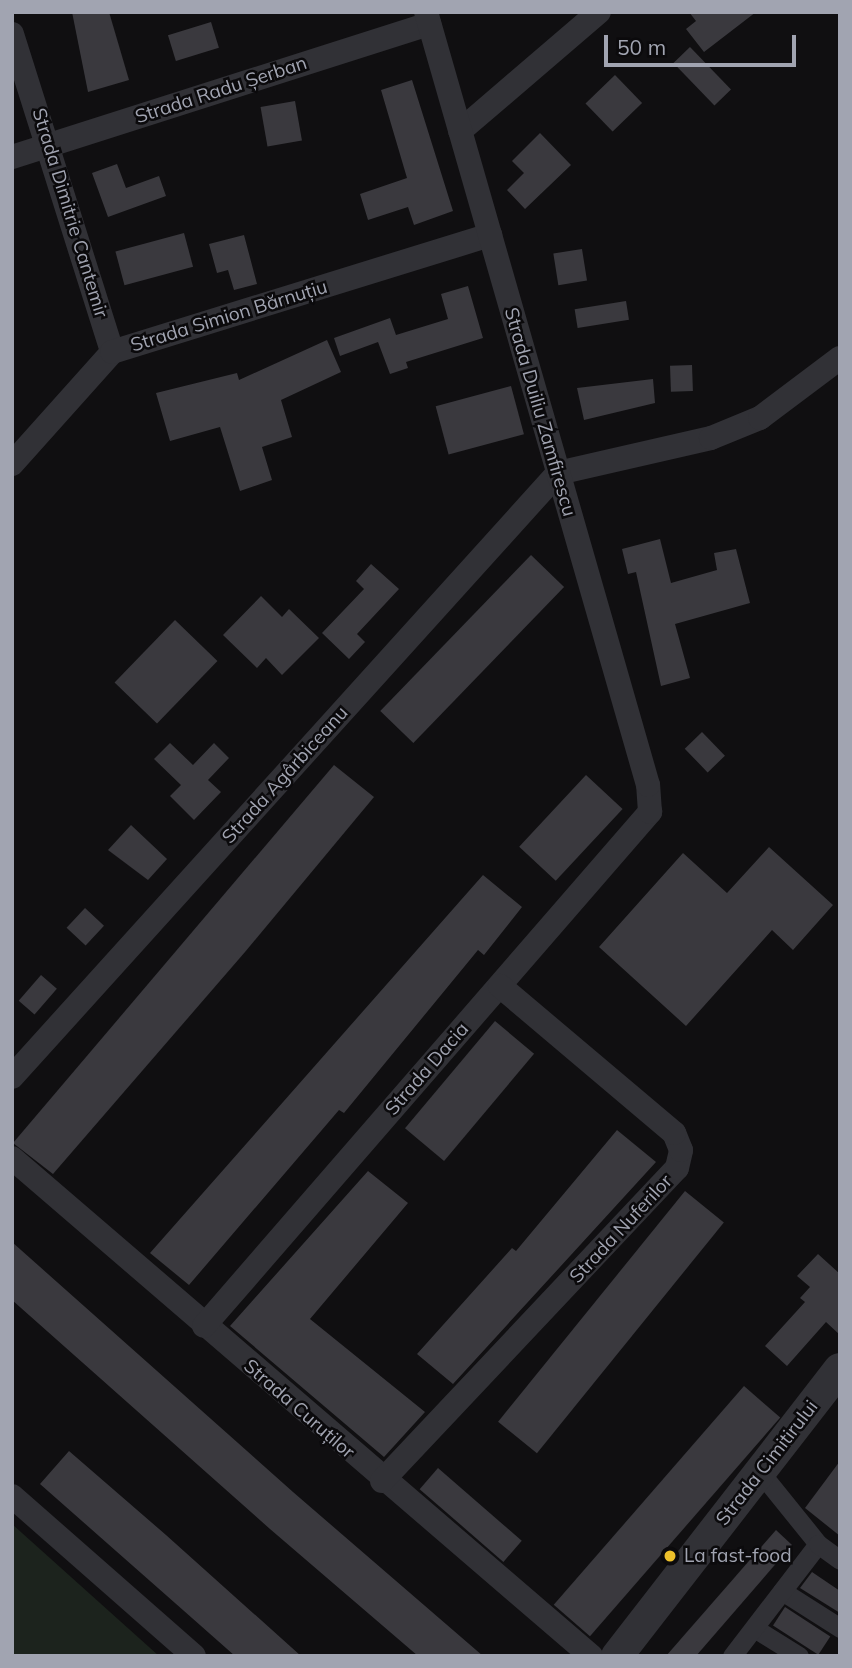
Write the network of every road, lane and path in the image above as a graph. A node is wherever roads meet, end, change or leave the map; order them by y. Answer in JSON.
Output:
{"nodes":[{"id":1,"x":599,"y":12,"type":"edge"},
{"id":2,"x":427,"y":18,"type":"edge"},
{"id":3,"x":12,"y":34,"type":"edge"},
{"id":4,"x":460,"y":131,"type":"junction"},
{"id":5,"x":50,"y":145,"type":"junction"},
{"id":6,"x":12,"y":157,"type":"edge"},
{"id":7,"x":489,"y":234,"type":"junction"},
{"id":8,"x":112,"y":352,"type":"junction"},
{"id":9,"x":840,"y":358,"type":"edge"},
{"id":10,"x":12,"y":464,"type":"edge"},
{"id":11,"x":558,"y":472,"type":"junction"},
{"id":12,"x":650,"y":812,"type":"joint"},
{"id":13,"x":500,"y":986,"type":"junction"},
{"id":14,"x":12,"y":1077,"type":"edge"},
{"id":15,"x":12,"y":1158,"type":"edge"},
{"id":16,"x":204,"y":1326,"type":"junction"},
{"id":17,"x":840,"y":1368,"type":"edge"},
{"id":18,"x":760,"y":1472,"type":"junction"},
{"id":19,"x":382,"y":1481,"type":"junction"},
{"id":20,"x":12,"y":1496,"type":"edge"},
{"id":21,"x":818,"y":1544,"type":"junction"},
{"id":22,"x":840,"y":1560,"type":"edge"},
{"id":23,"x":782,"y":1591,"type":"junction"},
{"id":24,"x":754,"y":1628,"type":"junction"},
{"id":25,"x":840,"y":1628,"type":"edge"},
{"id":26,"x":194,"y":1656,"type":"edge"},
{"id":27,"x":591,"y":1656,"type":"edge"},
{"id":28,"x":617,"y":1656,"type":"edge"},
{"id":29,"x":732,"y":1656,"type":"edge"},
{"id":30,"x":799,"y":1656,"type":"edge"}],
"edges":[{"from":1,"to":4,"type":"street"},
{"from":2,"to":4,"type":"street","name":"Strada Duiliu Zamfirescu"},
{"from":2,"to":5,"type":"street","name":"Strada Radu Șerban"},
{"from":3,"to":5,"type":"street","name":"Strada Dimitrie Cantemir"},
{"from":4,"to":7,"type":"street","name":"Strada Duiliu Zamfirescu"},
{"from":5,"to":6,"type":"street","name":"Strada Radu Șerban"},
{"from":5,"to":8,"type":"street","name":"Strada Dimitrie Cantemir"},
{"from":7,"to":8,"type":"street","name":"Strada Simion Bărnuțiu"},
{"from":7,"to":11,"type":"street","name":"Strada Duiliu Zamfirescu"},
{"from":8,"to":10,"type":"street","name":"Strada Simion Bărnuțiu"},
{"from":9,"to":11,"type":"street"},
{"from":11,"to":12,"type":"street","name":"Strada Duiliu Zamfirescu"},
{"from":11,"to":14,"type":"street","name":"Strada Agârbiceanu"},
{"from":12,"to":13,"type":"street","name":"Strada Dacia"},
{"from":13,"to":16,"type":"street","name":"Strada Dacia"},
{"from":13,"to":19,"type":"street","name":"Strada Nuferilor"},
{"from":15,"to":16,"type":"street","name":"Strada Curuților"},
{"from":16,"to":19,"type":"street","name":"Strada Curuților"},
{"from":17,"to":18,"type":"street","name":"Strada Cimitirului"},
{"from":18,"to":21,"type":"street"},
{"from":18,"to":28,"type":"street","name":"Strada Cimitirului"},
{"from":19,"to":27,"type":"street","name":"Strada Curuților"},
{"from":20,"to":26,"type":"street"},
{"from":21,"to":22,"type":"street"},
{"from":21,"to":23,"type":"street"},
{"from":23,"to":24,"type":"street"},
{"from":23,"to":25,"type":"street"},
{"from":24,"to":29,"type":"street"},
{"from":24,"to":30,"type":"street"}]}
